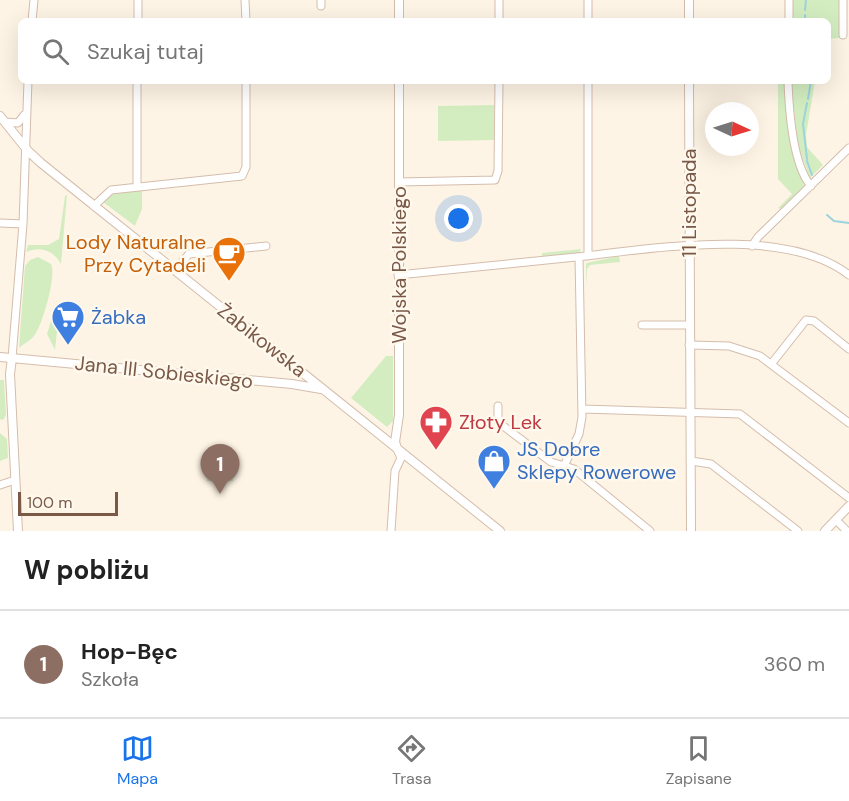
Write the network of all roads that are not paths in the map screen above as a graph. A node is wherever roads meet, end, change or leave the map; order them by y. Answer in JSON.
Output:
{"nodes":[{"id":1,"x":34,"y":0,"type":"edge"},
{"id":2,"x":138,"y":0,"type":"edge"},
{"id":3,"x":246,"y":0,"type":"edge"},
{"id":4,"x":399,"y":0,"type":"edge"},
{"id":5,"x":499,"y":0,"type":"edge"},
{"id":6,"x":588,"y":0,"type":"edge"},
{"id":7,"x":689,"y":0,"type":"edge"},
{"id":8,"x":789,"y":0,"type":"edge"},
{"id":9,"x":843,"y":0,"type":"edge"},
{"id":10,"x":32,"y":18,"type":"edge"},
{"id":11,"x":138,"y":18,"type":"edge"},
{"id":12,"x":246,"y":18,"type":"edge"},
{"id":13,"x":399,"y":18,"type":"edge"},
{"id":14,"x":499,"y":18,"type":"edge"},
{"id":15,"x":588,"y":18,"type":"edge"},
{"id":16,"x":689,"y":18,"type":"edge"},
{"id":17,"x":789,"y":18,"type":"edge"},
{"id":18,"x":843,"y":35,"type":"dead end"},
{"id":19,"x":28,"y":84,"type":"edge"},
{"id":20,"x":138,"y":84,"type":"edge"},
{"id":21,"x":246,"y":84,"type":"edge"},
{"id":22,"x":399,"y":84,"type":"edge"},
{"id":23,"x":499,"y":84,"type":"edge"},
{"id":24,"x":588,"y":84,"type":"edge"},
{"id":25,"x":689,"y":84,"type":"edge"},
{"id":26,"x":788,"y":84,"type":"edge"},
{"id":27,"x":26,"y":113,"type":"junction"},
{"id":28,"x":3,"y":119,"type":"edge"},
{"id":29,"x":24,"y":147,"type":"junction"},
{"id":30,"x":848,"y":150,"type":"edge"},
{"id":31,"x":403,"y":182,"type":"junction"},
{"id":32,"x":811,"y":186,"type":"junction"},
{"id":33,"x":137,"y":187,"type":"junction"},
{"id":34,"x":94,"y":206,"type":"junction"},
{"id":35,"x":0,"y":223,"type":"edge"},
{"id":36,"x":23,"y":224,"type":"junction"},
{"id":37,"x":266,"y":246,"type":"dead end"},
{"id":38,"x":689,"y":246,"type":"junction"},
{"id":39,"x":752,"y":246,"type":"junction"},
{"id":40,"x":584,"y":256,"type":"junction"},
{"id":41,"x":175,"y":270,"type":"junction"},
{"id":42,"x":398,"y":275,"type":"junction"},
{"id":43,"x":849,"y":275,"type":"edge"},
{"id":44,"x":642,"y":325,"type":"dead end"},
{"id":45,"x":689,"y":325,"type":"junction"},
{"id":46,"x":689,"y":345,"type":"junction"},
{"id":47,"x":849,"y":349,"type":"edge"},
{"id":48,"x":0,"y":357,"type":"edge"},
{"id":49,"x":12,"y":358,"type":"junction"},
{"id":50,"x":289,"y":362,"type":"junction"},
{"id":51,"x":772,"y":363,"type":"junction"},
{"id":52,"x":292,"y":384,"type":"junction"},
{"id":53,"x":327,"y":392,"type":"junction"},
{"id":54,"x":498,"y":406,"type":"dead end"},
{"id":55,"x":583,"y":409,"type":"junction"},
{"id":56,"x":690,"y":412,"type":"junction"},
{"id":57,"x":849,"y":423,"type":"edge"},
{"id":58,"x":397,"y":449,"type":"junction"},
{"id":59,"x":691,"y":461,"type":"junction"},
{"id":60,"x":565,"y":464,"type":"junction"},
{"id":61,"x":15,"y":480,"type":"junction"},
{"id":62,"x":0,"y":485,"type":"edge"},
{"id":63,"x":849,"y":498,"type":"edge"},
{"id":64,"x":849,"y":506,"type":"edge"},
{"id":65,"x":836,"y":520,"type":"junction"},
{"id":66,"x":18,"y":531,"type":"edge"},
{"id":67,"x":391,"y":531,"type":"edge"},
{"id":68,"x":500,"y":531,"type":"edge"},
{"id":69,"x":650,"y":531,"type":"edge"},
{"id":70,"x":691,"y":531,"type":"edge"},
{"id":71,"x":798,"y":531,"type":"edge"},
{"id":72,"x":825,"y":531,"type":"edge"},
{"id":73,"x":848,"y":531,"type":"edge"}],
"edges":[{"from":1,"to":10,"type":"street"},
{"from":2,"to":11,"type":"street"},
{"from":3,"to":12,"type":"street"},
{"from":4,"to":13,"type":"street"},
{"from":5,"to":14,"type":"street"},
{"from":6,"to":15,"type":"street"},
{"from":7,"to":16,"type":"street"},
{"from":8,"to":17,"type":"street"},
{"from":9,"to":18,"type":"street"},
{"from":19,"to":27,"type":"street"},
{"from":20,"to":33,"type":"street"},
{"from":21,"to":33,"type":"street"},
{"from":22,"to":31,"type":"street","name":"Wojska Polskiego"},
{"from":23,"to":31,"type":"street"},
{"from":24,"to":40,"type":"street"},
{"from":25,"to":38,"type":"street","name":"11 Listopada"},
{"from":26,"to":32,"type":"street"},
{"from":27,"to":28,"type":"street"},
{"from":27,"to":29,"type":"street"},
{"from":28,"to":29,"type":"street","name":"Żabikowska"},
{"from":29,"to":34,"type":"street","name":"Żabikowska"},
{"from":29,"to":36,"type":"street"},
{"from":30,"to":32,"type":"street"},
{"from":31,"to":42,"type":"street","name":"Wojska Polskiego"},
{"from":32,"to":39,"type":"street"},
{"from":33,"to":34,"type":"street"},
{"from":34,"to":41,"type":"street","name":"Żabikowska"},
{"from":35,"to":36,"type":"street"},
{"from":36,"to":49,"type":"street"},
{"from":37,"to":41,"type":"street"},
{"from":38,"to":39,"type":"street"},
{"from":38,"to":40,"type":"street"},
{"from":38,"to":45,"type":"street","name":"11 Listopada"},
{"from":39,"to":43,"type":"street"},
{"from":40,"to":42,"type":"street"},
{"from":40,"to":55,"type":"street"},
{"from":41,"to":50,"type":"street","name":"Żabikowska"},
{"from":42,"to":58,"type":"street","name":"Wojska Polskiego"},
{"from":44,"to":45,"type":"street"},
{"from":45,"to":46,"type":"street","name":"11 Listopada"},
{"from":46,"to":51,"type":"street"},
{"from":46,"to":56,"type":"street","name":"11 Listopada"},
{"from":47,"to":51,"type":"street"},
{"from":48,"to":49,"type":"street","name":"Jana III Sobieskiego"},
{"from":49,"to":52,"type":"street","name":"Jana III Sobieskiego"},
{"from":49,"to":61,"type":"street"},
{"from":50,"to":52,"type":"street"},
{"from":50,"to":53,"type":"street","name":"Żabikowska"},
{"from":51,"to":57,"type":"street"},
{"from":52,"to":53,"type":"street","name":"Jana III Sobieskiego"},
{"from":53,"to":58,"type":"street","name":"Żabikowska"},
{"from":54,"to":60,"type":"street"},
{"from":55,"to":56,"type":"street"},
{"from":55,"to":60,"type":"street"},
{"from":56,"to":59,"type":"street","name":"11 Listopada"},
{"from":56,"to":63,"type":"street"},
{"from":58,"to":67,"type":"street"},
{"from":58,"to":68,"type":"street","name":"Żabikowska"},
{"from":59,"to":70,"type":"street","name":"11 Listopada"},
{"from":59,"to":71,"type":"street"},
{"from":60,"to":69,"type":"street"},
{"from":61,"to":62,"type":"street"},
{"from":61,"to":66,"type":"street"},
{"from":64,"to":65,"type":"street"},
{"from":65,"to":72,"type":"street"},
{"from":65,"to":73,"type":"street"}]}
